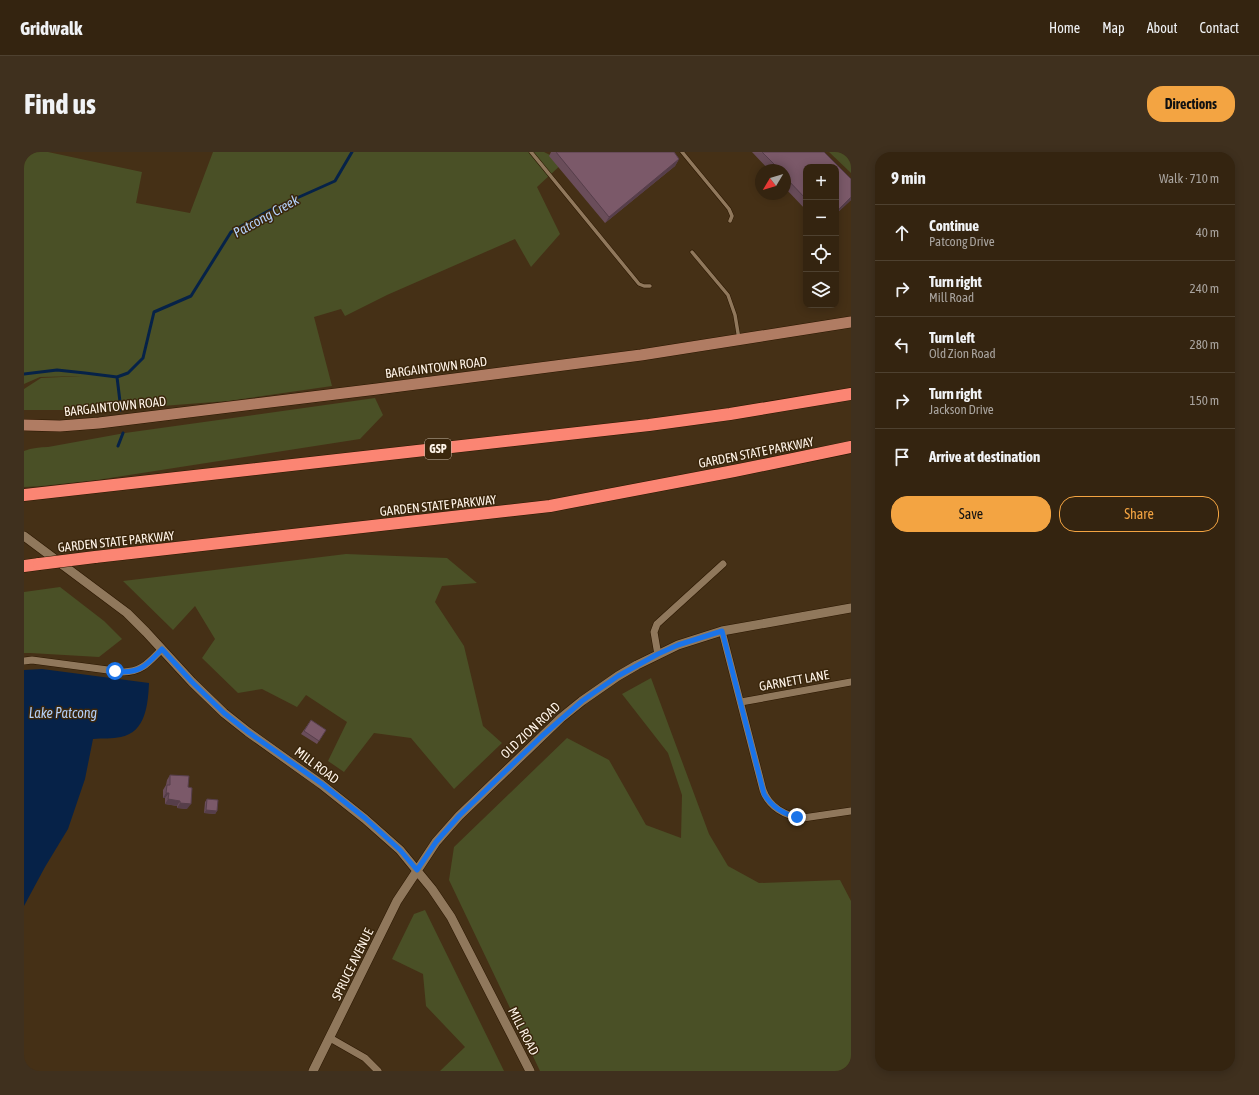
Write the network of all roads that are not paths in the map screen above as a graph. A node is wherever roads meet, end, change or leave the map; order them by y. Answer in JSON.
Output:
{"nodes":[{"id":1,"x":531,"y":152,"type":"edge"},
{"id":2,"x":682,"y":152,"type":"edge"},
{"id":3,"x":730,"y":221,"type":"dead end"},
{"id":4,"x":692,"y":252,"type":"dead end"},
{"id":5,"x":650,"y":286,"type":"dead end"},
{"id":6,"x":851,"y":322,"type":"edge"},
{"id":7,"x":740,"y":340,"type":"junction"},
{"id":8,"x":851,"y":394,"type":"edge"},
{"id":9,"x":24,"y":425,"type":"edge"},
{"id":10,"x":38,"y":426,"type":"junction"},
{"id":11,"x":24,"y":433,"type":"edge"},
{"id":12,"x":851,"y":447,"type":"edge"},
{"id":13,"x":24,"y":495,"type":"edge"},
{"id":14,"x":24,"y":536,"type":"edge"},
{"id":15,"x":723,"y":564,"type":"dead end"},
{"id":16,"x":24,"y":566,"type":"edge"},
{"id":17,"x":851,"y":608,"type":"edge"},
{"id":18,"x":722,"y":631,"type":"junction"},
{"id":19,"x":162,"y":649,"type":"junction"},
{"id":20,"x":658,"y":654,"type":"junction"},
{"id":21,"x":24,"y":661,"type":"edge"},
{"id":22,"x":851,"y":682,"type":"edge"},
{"id":23,"x":741,"y":702,"type":"junction"},
{"id":24,"x":851,"y":811,"type":"edge"},
{"id":25,"x":417,"y":870,"type":"junction"},
{"id":26,"x":330,"y":1038,"type":"junction"},
{"id":27,"x":313,"y":1071,"type":"edge"},
{"id":28,"x":378,"y":1071,"type":"edge"},
{"id":29,"x":530,"y":1071,"type":"edge"}],
"edges":[{"from":1,"to":5,"type":"lane"},
{"from":2,"to":3,"type":"lane"},
{"from":4,"to":7,"type":"lane"},
{"from":6,"to":7,"type":"main road","name":"BARGAINTOWN ROAD"},
{"from":7,"to":10,"type":"main road","name":"BARGAINTOWN ROAD"},
{"from":8,"to":13,"type":"highway","number":"GSP"},
{"from":9,"to":10,"type":"main road","name":"BARGAINTOWN ROAD"},
{"from":10,"to":11,"type":"main road"},
{"from":12,"to":16,"type":"highway","name":"GARDEN STATE PARKWAY","bridge":true},
{"from":14,"to":19,"type":"street","name":"MILL ROAD"},
{"from":15,"to":20,"type":"street"},
{"from":17,"to":18,"type":"street","name":"OLD ZION ROAD"},
{"from":18,"to":20,"type":"street","name":"OLD ZION ROAD"},
{"from":18,"to":23,"type":"street"},
{"from":19,"to":21,"type":"street"},
{"from":19,"to":25,"type":"street","name":"MILL ROAD"},
{"from":20,"to":25,"type":"street","name":"OLD ZION ROAD"},
{"from":22,"to":23,"type":"street","name":"GARNETT LANE"},
{"from":23,"to":24,"type":"street"},
{"from":25,"to":26,"type":"street","name":"SPRUCE AVENUE"},
{"from":25,"to":29,"type":"street","name":"MILL ROAD"},
{"from":26,"to":27,"type":"street","name":"SPRUCE AVENUE"},
{"from":26,"to":28,"type":"street"}]}
